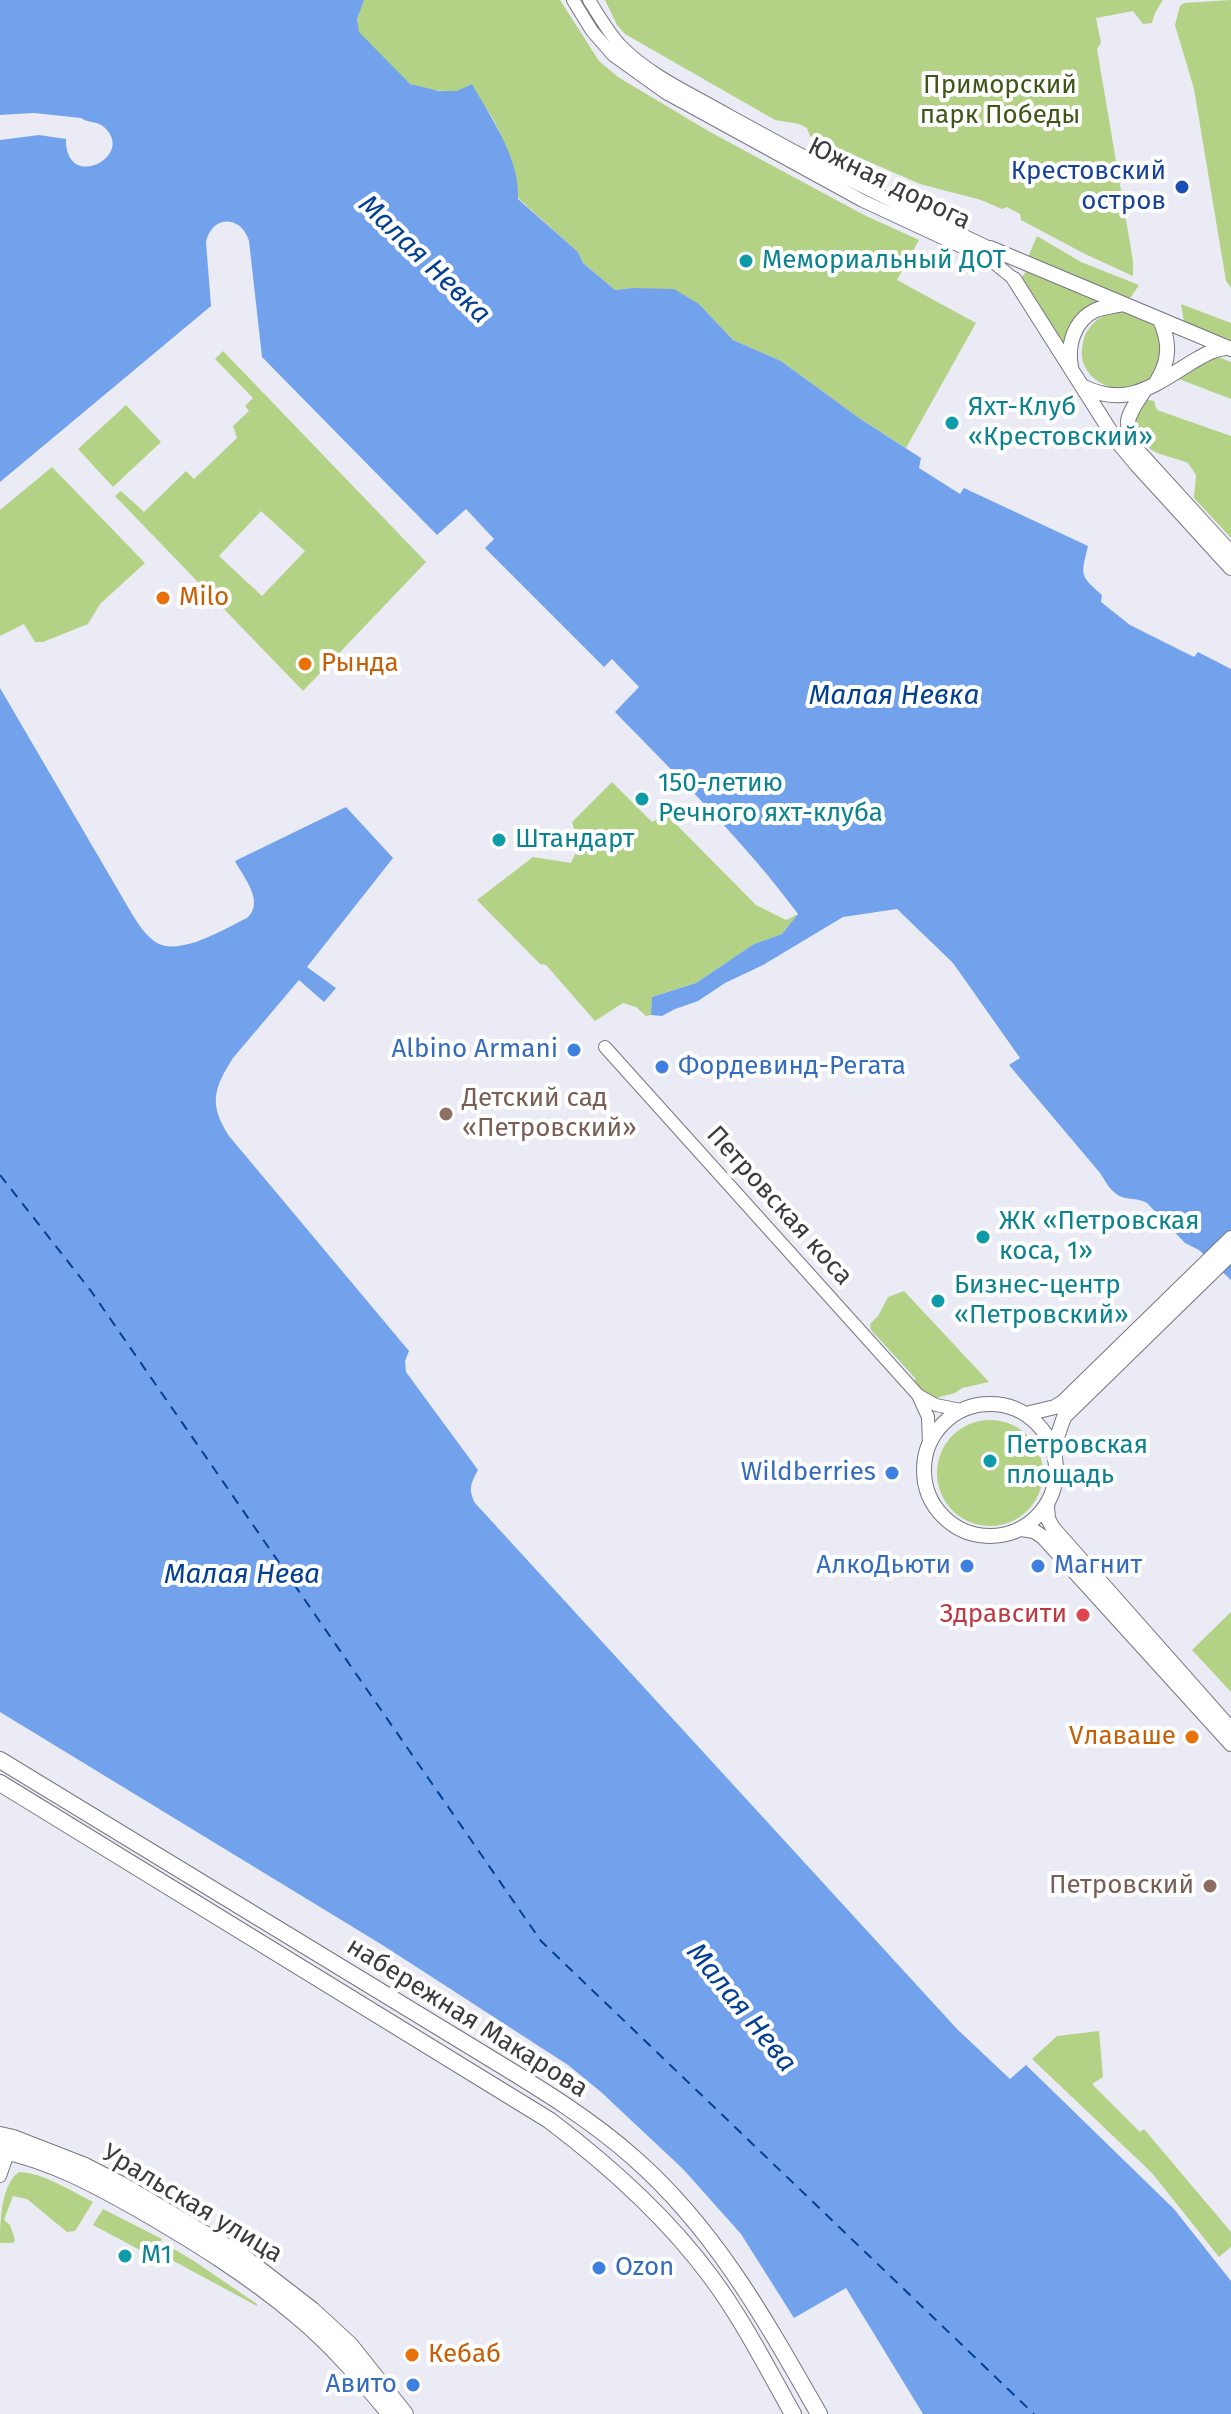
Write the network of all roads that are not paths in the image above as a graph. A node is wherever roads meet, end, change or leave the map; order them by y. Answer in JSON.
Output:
{"nodes":[{"id":1,"x":573,"y":0,"type":"edge"},
{"id":2,"x":589,"y":0,"type":"edge"},
{"id":3,"x":990,"y":248,"type":"joint"},
{"id":4,"x":1014,"y":279,"type":"joint"},
{"id":5,"x":1123,"y":304,"type":"junction"},
{"id":6,"x":1160,"y":320,"type":"junction"},
{"id":7,"x":1229,"y":349,"type":"edge"},
{"id":8,"x":1072,"y":371,"type":"junction"},
{"id":9,"x":1082,"y":386,"type":"junction"},
{"id":10,"x":1149,"y":388,"type":"junction"},
{"id":11,"x":1231,"y":553,"type":"edge"},
{"id":12,"x":1231,"y":568,"type":"edge"},
{"id":13,"x":605,"y":1047,"type":"dead end"},
{"id":14,"x":1231,"y":1238,"type":"edge"},
{"id":15,"x":1231,"y":1254,"type":"edge"},
{"id":16,"x":1213,"y":1263,"type":"junction"},
{"id":17,"x":918,"y":1395,"type":"junction"},
{"id":18,"x":961,"y":1410,"type":"junction"},
{"id":19,"x":1026,"y":1414,"type":"junction"},
{"id":20,"x":929,"y":1444,"type":"junction"},
{"id":21,"x":1053,"y":1449,"type":"junction"},
{"id":22,"x":1047,"y":1506,"type":"junction"},
{"id":23,"x":1021,"y":1529,"type":"junction"},
{"id":24,"x":1231,"y":1729,"type":"edge"},
{"id":25,"x":1231,"y":1744,"type":"edge"},
{"id":26,"x":0,"y":1760,"type":"edge"},
{"id":27,"x":0,"y":1783,"type":"edge"},
{"id":28,"x":5,"y":2144,"type":"edge"},
{"id":29,"x":0,"y":2176,"type":"edge"},
{"id":30,"x":390,"y":2414,"type":"edge"},
{"id":31,"x":405,"y":2414,"type":"edge"},
{"id":32,"x":793,"y":2414,"type":"edge"},
{"id":33,"x":819,"y":2414,"type":"edge"}],
"edges":[{"from":1,"to":4,"type":"street","name":"Южная дорога"},
{"from":2,"to":3,"type":"street","name":"Южная дорога"},
{"from":3,"to":5,"type":"street"},
{"from":4,"to":8,"type":"street","name":"Южная дорога"},
{"from":5,"to":6,"type":"street"},
{"from":5,"to":8,"type":"street"},
{"from":6,"to":7,"type":"street"},
{"from":6,"to":10,"type":"street"},
{"from":7,"to":10,"type":"street"},
{"from":8,"to":9,"type":"street","name":"Южная дорога"},
{"from":9,"to":10,"type":"street"},
{"from":9,"to":12,"type":"street","name":"Южная дорога"},
{"from":10,"to":11,"type":"street"},
{"from":13,"to":17,"type":"street","name":"Петровская коса"},
{"from":14,"to":16,"type":"street"},
{"from":15,"to":16,"type":"street"},
{"from":16,"to":19,"type":"street"},
{"from":16,"to":21,"type":"street"},
{"from":17,"to":18,"type":"street","name":"Петровская коса"},
{"from":17,"to":20,"type":"street","name":"Петровская коса"},
{"from":18,"to":19,"type":"street"},
{"from":18,"to":20,"type":"street"},
{"from":19,"to":21,"type":"street"},
{"from":20,"to":23,"type":"street"},
{"from":21,"to":22,"type":"street"},
{"from":22,"to":23,"type":"street"},
{"from":22,"to":24,"type":"street"},
{"from":23,"to":25,"type":"street"},
{"from":26,"to":33,"type":"main road","name":"набережная Макарова"},
{"from":27,"to":32,"type":"main road","name":"набережная Макарова"},
{"from":28,"to":29,"type":"street"},
{"from":28,"to":30,"type":"main road","name":"Уральская улица"},
{"from":28,"to":31,"type":"main road","name":"Уральская улица"}]}
